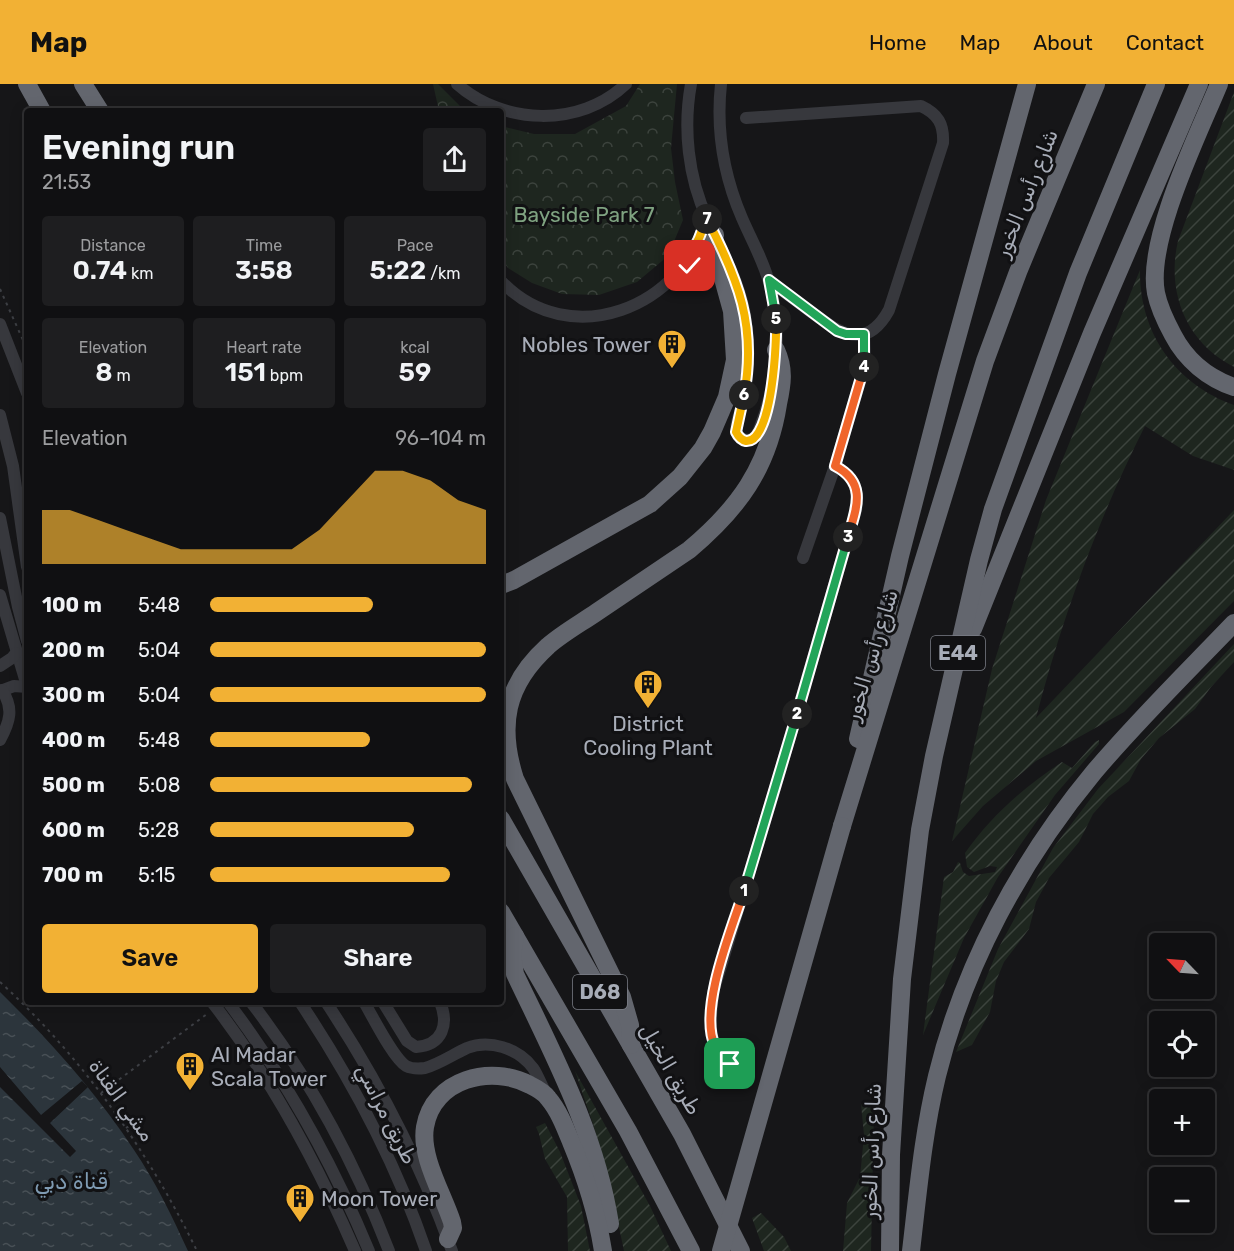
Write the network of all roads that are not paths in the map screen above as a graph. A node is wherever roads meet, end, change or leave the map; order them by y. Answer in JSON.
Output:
{"nodes":[{"id":1,"x":27,"y":84,"type":"edge"},
{"id":2,"x":83,"y":84,"type":"edge"},
{"id":3,"x":457,"y":84,"type":"edge"},
{"id":4,"x":626,"y":84,"type":"edge"},
{"id":5,"x":691,"y":84,"type":"edge"},
{"id":6,"x":721,"y":84,"type":"edge"},
{"id":7,"x":1027,"y":84,"type":"edge"},
{"id":8,"x":1096,"y":84,"type":"edge"},
{"id":9,"x":1156,"y":84,"type":"edge"},
{"id":10,"x":1199,"y":84,"type":"edge"},
{"id":11,"x":1219,"y":84,"type":"edge"},
{"id":12,"x":40,"y":108,"type":"edge"},
{"id":13,"x":98,"y":108,"type":"edge"},
{"id":14,"x":497,"y":108,"type":"edge"},
{"id":15,"x":504,"y":110,"type":"edge"},
{"id":16,"x":746,"y":118,"type":"dead end"},
{"id":17,"x":706,"y":217,"type":"junction"},
{"id":18,"x":715,"y":235,"type":"junction"},
{"id":19,"x":719,"y":268,"type":"junction"},
{"id":20,"x":677,"y":272,"type":"junction"},
{"id":21,"x":769,"y":280,"type":"junction"},
{"id":22,"x":504,"y":284,"type":"edge"},
{"id":23,"x":0,"y":324,"type":"edge"},
{"id":24,"x":864,"y":334,"type":"junction"},
{"id":25,"x":10,"y":348,"type":"junction"},
{"id":26,"x":776,"y":350,"type":"junction"},
{"id":27,"x":24,"y":370,"type":"edge"},
{"id":28,"x":24,"y":385,"type":"edge"},
{"id":29,"x":1234,"y":387,"type":"edge"},
{"id":30,"x":0,"y":415,"type":"edge"},
{"id":31,"x":835,"y":466,"type":"junction"},
{"id":32,"x":0,"y":518,"type":"edge"},
{"id":33,"x":24,"y":549,"type":"edge"},
{"id":34,"x":802,"y":558,"type":"dead end"},
{"id":35,"x":504,"y":584,"type":"edge"},
{"id":36,"x":0,"y":595,"type":"edge"},
{"id":37,"x":18,"y":607,"type":"junction"},
{"id":38,"x":4,"y":611,"type":"junction"},
{"id":39,"x":1234,"y":623,"type":"edge"},
{"id":40,"x":24,"y":630,"type":"edge"},
{"id":41,"x":16,"y":653,"type":"junction"},
{"id":42,"x":0,"y":666,"type":"edge"},
{"id":43,"x":24,"y":677,"type":"edge"},
{"id":44,"x":951,"y":684,"type":"junction"},
{"id":45,"x":24,"y":686,"type":"edge"},
{"id":46,"x":1,"y":691,"type":"edge"},
{"id":47,"x":0,"y":740,"type":"edge"},
{"id":48,"x":504,"y":824,"type":"edge"},
{"id":49,"x":842,"y":826,"type":"junction"},
{"id":50,"x":504,"y":917,"type":"edge"},
{"id":51,"x":515,"y":936,"type":"junction"},
{"id":52,"x":220,"y":1005,"type":"edge"},
{"id":53,"x":220,"y":1005,"type":"edge"},
{"id":54,"x":253,"y":1005,"type":"edge"},
{"id":55,"x":302,"y":1005,"type":"edge"},
{"id":56,"x":328,"y":1005,"type":"edge"},
{"id":57,"x":366,"y":1005,"type":"edge"},
{"id":58,"x":385,"y":1005,"type":"edge"},
{"id":59,"x":432,"y":1005,"type":"edge"},
{"id":60,"x":441,"y":1005,"type":"edge"},
{"id":61,"x":445,"y":1026,"type":"junction"},
{"id":62,"x":631,"y":1045,"type":"junction"},
{"id":63,"x":730,"y":1064,"type":"dead end"},
{"id":64,"x":282,"y":1079,"type":"junction"},
{"id":65,"x":270,"y":1086,"type":"junction"},
{"id":66,"x":547,"y":1096,"type":"junction"},
{"id":67,"x":353,"y":1229,"type":"junction"},
{"id":68,"x":450,"y":1245,"type":"edge"},
{"id":69,"x":355,"y":1251,"type":"edge"},
{"id":70,"x":369,"y":1251,"type":"edge"},
{"id":71,"x":389,"y":1251,"type":"edge"},
{"id":72,"x":426,"y":1251,"type":"edge"},
{"id":73,"x":603,"y":1251,"type":"edge"},
{"id":74,"x":614,"y":1251,"type":"edge"},
{"id":75,"x":691,"y":1251,"type":"edge"},
{"id":76,"x":721,"y":1251,"type":"edge"},
{"id":77,"x":741,"y":1251,"type":"edge"},
{"id":78,"x":890,"y":1251,"type":"edge"},
{"id":79,"x":910,"y":1251,"type":"edge"}],
"edges":[{"from":1,"to":12,"type":"highway"},
{"from":2,"to":13,"type":"highway"},
{"from":3,"to":14,"type":"street"},
{"from":4,"to":15,"type":"street"},
{"from":5,"to":17,"type":"street"},
{"from":6,"to":21,"type":"street"},
{"from":7,"to":49,"type":"highway"},
{"from":8,"to":49,"type":"highway","name":"شارع رأس الخور","number":"E44"},
{"from":9,"to":44,"type":"highway","name":"شارع رأس الخور","number":"E44"},
{"from":10,"to":44,"type":"highway"},
{"from":11,"to":29,"type":"highway"},
{"from":16,"to":24,"type":"street"},
{"from":17,"to":18,"type":"street"},
{"from":17,"to":20,"type":"street"},
{"from":18,"to":19,"type":"highway"},
{"from":18,"to":26,"type":"street"},
{"from":19,"to":20,"type":"street"},
{"from":19,"to":35,"type":"highway"},
{"from":20,"to":22,"type":"street"},
{"from":21,"to":24,"type":"street"},
{"from":21,"to":26,"type":"street"},
{"from":23,"to":25,"type":"street"},
{"from":24,"to":31,"type":"street"},
{"from":25,"to":27,"type":"street"},
{"from":25,"to":28,"type":"street"},
{"from":26,"to":62,"type":"highway"},
{"from":30,"to":33,"type":"street"},
{"from":31,"to":34,"type":"street"},
{"from":31,"to":63,"type":"street"},
{"from":32,"to":37,"type":"street"},
{"from":36,"to":38,"type":"street"},
{"from":37,"to":38,"type":"street"},
{"from":37,"to":40,"type":"street"},
{"from":38,"to":41,"type":"street"},
{"from":39,"to":79,"type":"highway"},
{"from":41,"to":42,"type":"street"},
{"from":41,"to":43,"type":"street"},
{"from":44,"to":78,"type":"highway","name":"شارع رأس الخور","number":"E44"},
{"from":45,"to":46,"type":"street"},
{"from":46,"to":47,"type":"street"},
{"from":48,"to":62,"type":"highway","name":"طريق الخيل","number":"D68"},
{"from":49,"to":76,"type":"highway","name":"شارع رأس الخور","number":"E44","bridge":true},
{"from":50,"to":51,"type":"highway","number":"D68"},
{"from":51,"to":74,"type":"highway"},
{"from":51,"to":75,"type":"highway","number":"D68"},
{"from":52,"to":64,"type":"street"},
{"from":53,"to":65,"type":"street"},
{"from":54,"to":71,"type":"street"},
{"from":55,"to":72,"type":"street","name":"طريق مراسي"},
{"from":56,"to":68,"type":"street"},
{"from":57,"to":66,"type":"street"},
{"from":58,"to":61,"type":"street"},
{"from":59,"to":61,"type":"street"},
{"from":60,"to":61,"type":"street"},
{"from":62,"to":77,"type":"highway","name":"طريق الخيل","number":"D68"},
{"from":64,"to":65,"type":"street"},
{"from":64,"to":67,"type":"street"},
{"from":65,"to":67,"type":"street"},
{"from":66,"to":68,"type":"highway"},
{"from":66,"to":73,"type":"highway"},
{"from":67,"to":69,"type":"street"},
{"from":67,"to":70,"type":"street"}]}
